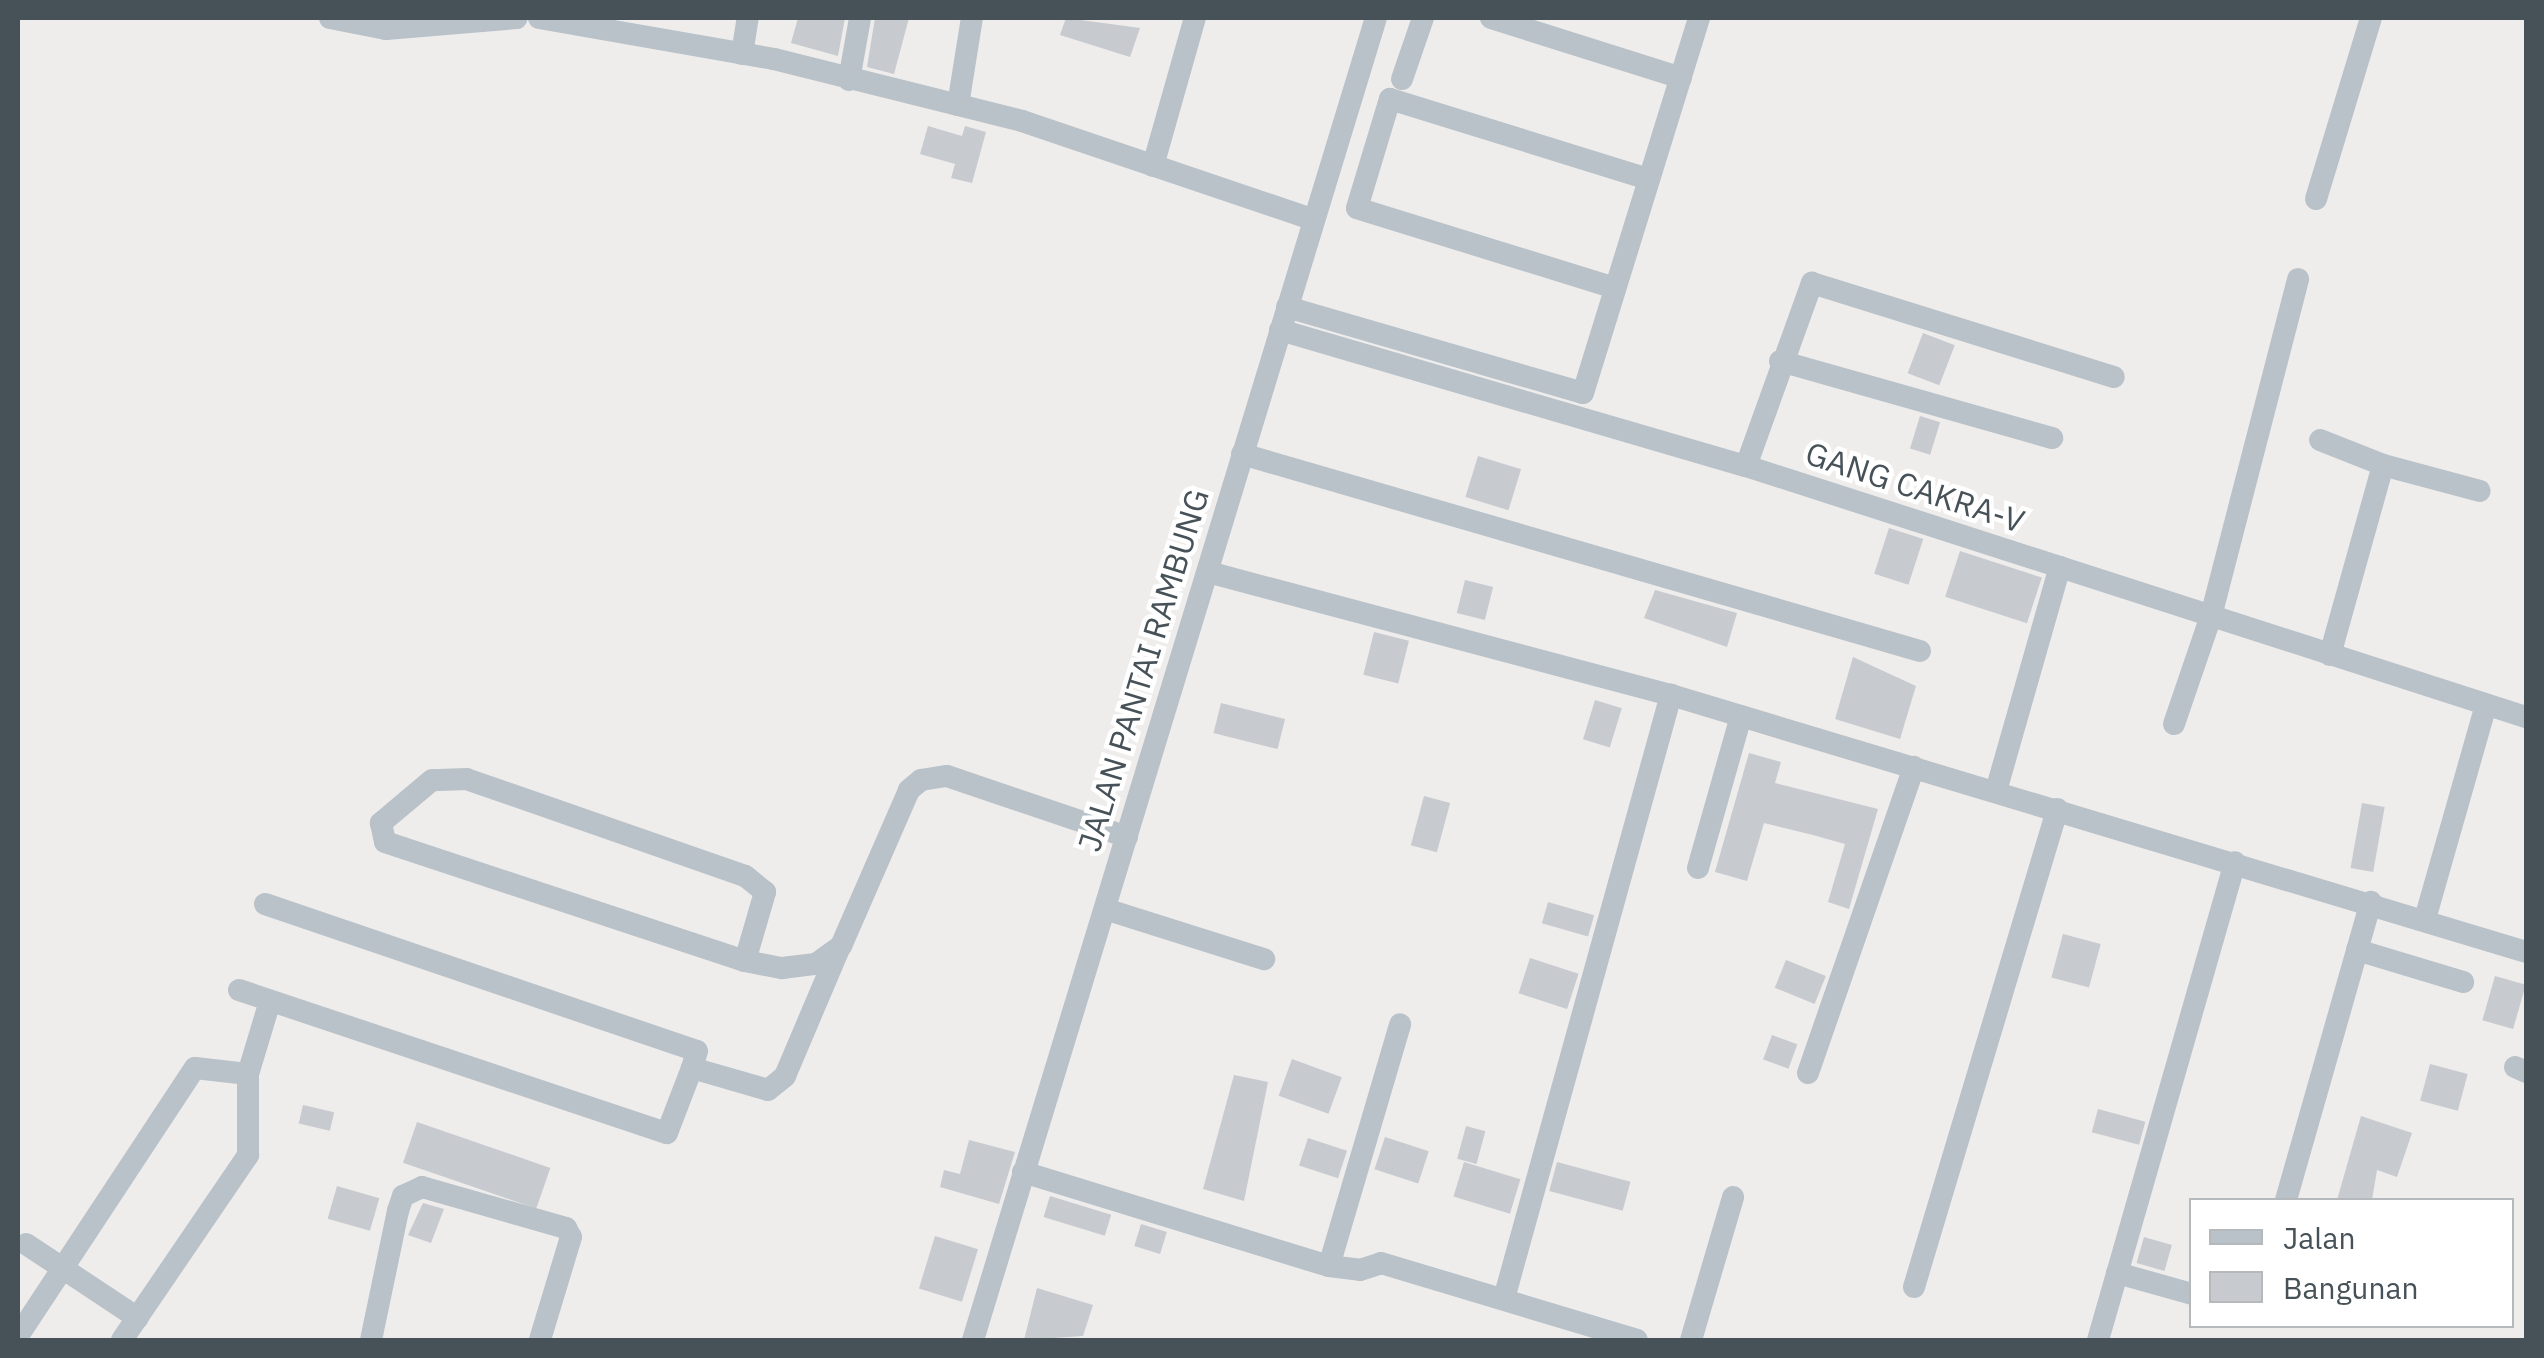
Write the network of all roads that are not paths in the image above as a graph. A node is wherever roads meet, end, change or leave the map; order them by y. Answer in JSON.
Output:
{"nodes":[{"id":1,"x":330,"y":18,"type":"edge"},
{"id":2,"x":517,"y":18,"type":"edge"},
{"id":3,"x":539,"y":18,"type":"edge"},
{"id":4,"x":748,"y":18,"type":"edge"},
{"id":5,"x":860,"y":18,"type":"edge"},
{"id":6,"x":972,"y":18,"type":"edge"},
{"id":7,"x":1195,"y":18,"type":"edge"},
{"id":8,"x":1376,"y":18,"type":"edge"},
{"id":9,"x":1423,"y":18,"type":"edge"},
{"id":10,"x":1491,"y":18,"type":"edge"},
{"id":11,"x":1699,"y":18,"type":"edge"},
{"id":12,"x":2371,"y":18,"type":"edge"},
{"id":13,"x":360,"y":20,"type":"edge"},
{"id":14,"x":620,"y":23,"type":"edge"},
{"id":15,"x":742,"y":54,"type":"junction"},
{"id":16,"x":1681,"y":78,"type":"junction"},
{"id":17,"x":1402,"y":79,"type":"dead end"},
{"id":18,"x":849,"y":80,"type":"junction"},
{"id":19,"x":958,"y":105,"type":"junction"},
{"id":20,"x":1153,"y":166,"type":"junction"},
{"id":21,"x":1649,"y":179,"type":"junction"},
{"id":22,"x":2316,"y":199,"type":"dead end"},
{"id":23,"x":1314,"y":220,"type":"junction"},
{"id":24,"x":2298,"y":279,"type":"dead end"},
{"id":25,"x":1615,"y":288,"type":"junction"},
{"id":26,"x":1284,"y":319,"type":"junction"},
{"id":27,"x":1780,"y":361,"type":"junction"},
{"id":28,"x":2114,"y":377,"type":"dead end"},
{"id":29,"x":2052,"y":438,"type":"dead end"},
{"id":30,"x":2320,"y":440,"type":"dead end"},
{"id":31,"x":1242,"y":454,"type":"junction"},
{"id":32,"x":2383,"y":465,"type":"junction"},
{"id":33,"x":1746,"y":466,"type":"junction"},
{"id":34,"x":2480,"y":491,"type":"dead end"},
{"id":35,"x":2060,"y":567,"type":"junction"},
{"id":36,"x":1208,"y":572,"type":"junction"},
{"id":37,"x":2211,"y":616,"type":"junction"},
{"id":38,"x":1920,"y":651,"type":"dead end"},
{"id":39,"x":2330,"y":655,"type":"junction"},
{"id":40,"x":1671,"y":695,"type":"junction"},
{"id":41,"x":2486,"y":704,"type":"junction"},
{"id":42,"x":1741,"y":716,"type":"junction"},
{"id":43,"x":2526,"y":716,"type":"edge"},
{"id":44,"x":2174,"y":724,"type":"dead end"},
{"id":45,"x":1914,"y":767,"type":"junction"},
{"id":46,"x":1996,"y":791,"type":"junction"},
{"id":47,"x":2056,"y":809,"type":"junction"},
{"id":48,"x":1127,"y":837,"type":"junction"},
{"id":49,"x":2235,"y":862,"type":"junction"},
{"id":50,"x":1698,"y":868,"type":"dead end"},
{"id":51,"x":2371,"y":902,"type":"junction"},
{"id":52,"x":265,"y":904,"type":"dead end"},
{"id":53,"x":1104,"y":910,"type":"junction"},
{"id":54,"x":2426,"y":920,"type":"junction"},
{"id":55,"x":840,"y":946,"type":"junction"},
{"id":56,"x":2357,"y":950,"type":"junction"},
{"id":57,"x":2526,"y":952,"type":"edge"},
{"id":58,"x":1264,"y":959,"type":"dead end"},
{"id":59,"x":745,"y":962,"type":"junction"},
{"id":60,"x":2463,"y":982,"type":"dead end"},
{"id":61,"x":240,"y":990,"type":"dead end"},
{"id":62,"x":270,"y":1001,"type":"junction"},
{"id":63,"x":1400,"y":1024,"type":"dead end"},
{"id":64,"x":692,"y":1068,"type":"junction"},
{"id":65,"x":1808,"y":1073,"type":"dead end"},
{"id":66,"x":248,"y":1074,"type":"junction"},
{"id":67,"x":1023,"y":1172,"type":"junction"},
{"id":68,"x":1734,"y":1197,"type":"dead end"},
{"id":69,"x":2287,"y":1198,"type":"edge"},
{"id":70,"x":26,"y":1244,"type":"dead end"},
{"id":71,"x":1329,"y":1266,"type":"junction"},
{"id":72,"x":63,"y":1268,"type":"junction"},
{"id":73,"x":2117,"y":1274,"type":"junction"},
{"id":74,"x":1914,"y":1288,"type":"dead end"},
{"id":75,"x":2189,"y":1293,"type":"edge"},
{"id":76,"x":1505,"y":1295,"type":"junction"},
{"id":77,"x":138,"y":1318,"type":"junction"},
{"id":78,"x":18,"y":1336,"type":"edge"},
{"id":79,"x":122,"y":1340,"type":"edge"},
{"id":80,"x":372,"y":1340,"type":"edge"},
{"id":81,"x":540,"y":1340,"type":"edge"},
{"id":82,"x":973,"y":1340,"type":"edge"},
{"id":83,"x":1637,"y":1340,"type":"edge"},
{"id":84,"x":1691,"y":1340,"type":"edge"},
{"id":85,"x":2098,"y":1340,"type":"edge"}],
"edges":[{"from":1,"to":13,"type":"street"},
{"from":2,"to":13,"type":"street"},
{"from":3,"to":14,"type":"street"},
{"from":4,"to":15,"type":"street"},
{"from":5,"to":18,"type":"street"},
{"from":6,"to":19,"type":"street"},
{"from":7,"to":20,"type":"street"},
{"from":8,"to":23,"type":"street","name":"JALAN PANTAI RAMBUNG"},
{"from":9,"to":17,"type":"street"},
{"from":10,"to":16,"type":"street"},
{"from":11,"to":16,"type":"street"},
{"from":12,"to":22,"type":"street"},
{"from":14,"to":15,"type":"street"},
{"from":15,"to":18,"type":"street"},
{"from":16,"to":21,"type":"street"},
{"from":18,"to":19,"type":"street"},
{"from":19,"to":20,"type":"street"},
{"from":20,"to":23,"type":"street"},
{"from":21,"to":25,"type":"street"},
{"from":21,"to":25,"type":"street"},
{"from":23,"to":26,"type":"street","name":"JALAN PANTAI RAMBUNG"},
{"from":24,"to":37,"type":"street"},
{"from":25,"to":26,"type":"street"},
{"from":26,"to":31,"type":"street","name":"JALAN PANTAI RAMBUNG"},
{"from":26,"to":33,"type":"street","name":"GANG CAKRA-V"},
{"from":27,"to":28,"type":"street"},
{"from":27,"to":29,"type":"street"},
{"from":27,"to":33,"type":"street"},
{"from":30,"to":32,"type":"street"},
{"from":31,"to":36,"type":"street","name":"JALAN PANTAI RAMBUNG"},
{"from":31,"to":38,"type":"street"},
{"from":32,"to":34,"type":"street"},
{"from":32,"to":39,"type":"street"},
{"from":33,"to":35,"type":"street","name":"GANG CAKRA-V"},
{"from":35,"to":37,"type":"street","name":"GANG CAKRA-V"},
{"from":35,"to":46,"type":"street"},
{"from":36,"to":40,"type":"street"},
{"from":36,"to":48,"type":"street","name":"JALAN PANTAI RAMBUNG"},
{"from":37,"to":39,"type":"street","name":"GANG CAKRA-V"},
{"from":37,"to":44,"type":"street"},
{"from":39,"to":41,"type":"street","name":"GANG CAKRA-V"},
{"from":40,"to":42,"type":"street"},
{"from":40,"to":76,"type":"street"},
{"from":41,"to":43,"type":"street","name":"GANG CAKRA-V"},
{"from":41,"to":54,"type":"street"},
{"from":42,"to":45,"type":"street"},
{"from":42,"to":50,"type":"street"},
{"from":45,"to":46,"type":"street"},
{"from":45,"to":65,"type":"street"},
{"from":46,"to":47,"type":"street"},
{"from":47,"to":49,"type":"street"},
{"from":47,"to":74,"type":"street"},
{"from":48,"to":53,"type":"street","name":"JALAN PANTAI RAMBUNG"},
{"from":48,"to":55,"type":"street"},
{"from":49,"to":51,"type":"street"},
{"from":49,"to":73,"type":"street"},
{"from":51,"to":54,"type":"street"},
{"from":51,"to":56,"type":"street"},
{"from":52,"to":64,"type":"street"},
{"from":53,"to":58,"type":"street"},
{"from":53,"to":67,"type":"street","name":"JALAN PANTAI RAMBUNG"},
{"from":54,"to":57,"type":"street"},
{"from":55,"to":59,"type":"street"},
{"from":55,"to":64,"type":"street"},
{"from":56,"to":60,"type":"street"},
{"from":56,"to":69,"type":"street"},
{"from":59,"to":59,"type":"street"},
{"from":61,"to":62,"type":"street"},
{"from":62,"to":64,"type":"street"},
{"from":62,"to":66,"type":"street"},
{"from":63,"to":71,"type":"street"},
{"from":66,"to":72,"type":"street"},
{"from":66,"to":77,"type":"street"},
{"from":67,"to":71,"type":"street"},
{"from":67,"to":82,"type":"street","name":"JALAN PANTAI RAMBUNG"},
{"from":68,"to":84,"type":"street"},
{"from":70,"to":72,"type":"street"},
{"from":71,"to":76,"type":"street"},
{"from":72,"to":77,"type":"street"},
{"from":72,"to":78,"type":"street"},
{"from":73,"to":75,"type":"street"},
{"from":73,"to":85,"type":"street"},
{"from":76,"to":83,"type":"street"},
{"from":77,"to":79,"type":"street"},
{"from":80,"to":81,"type":"street"}]}
